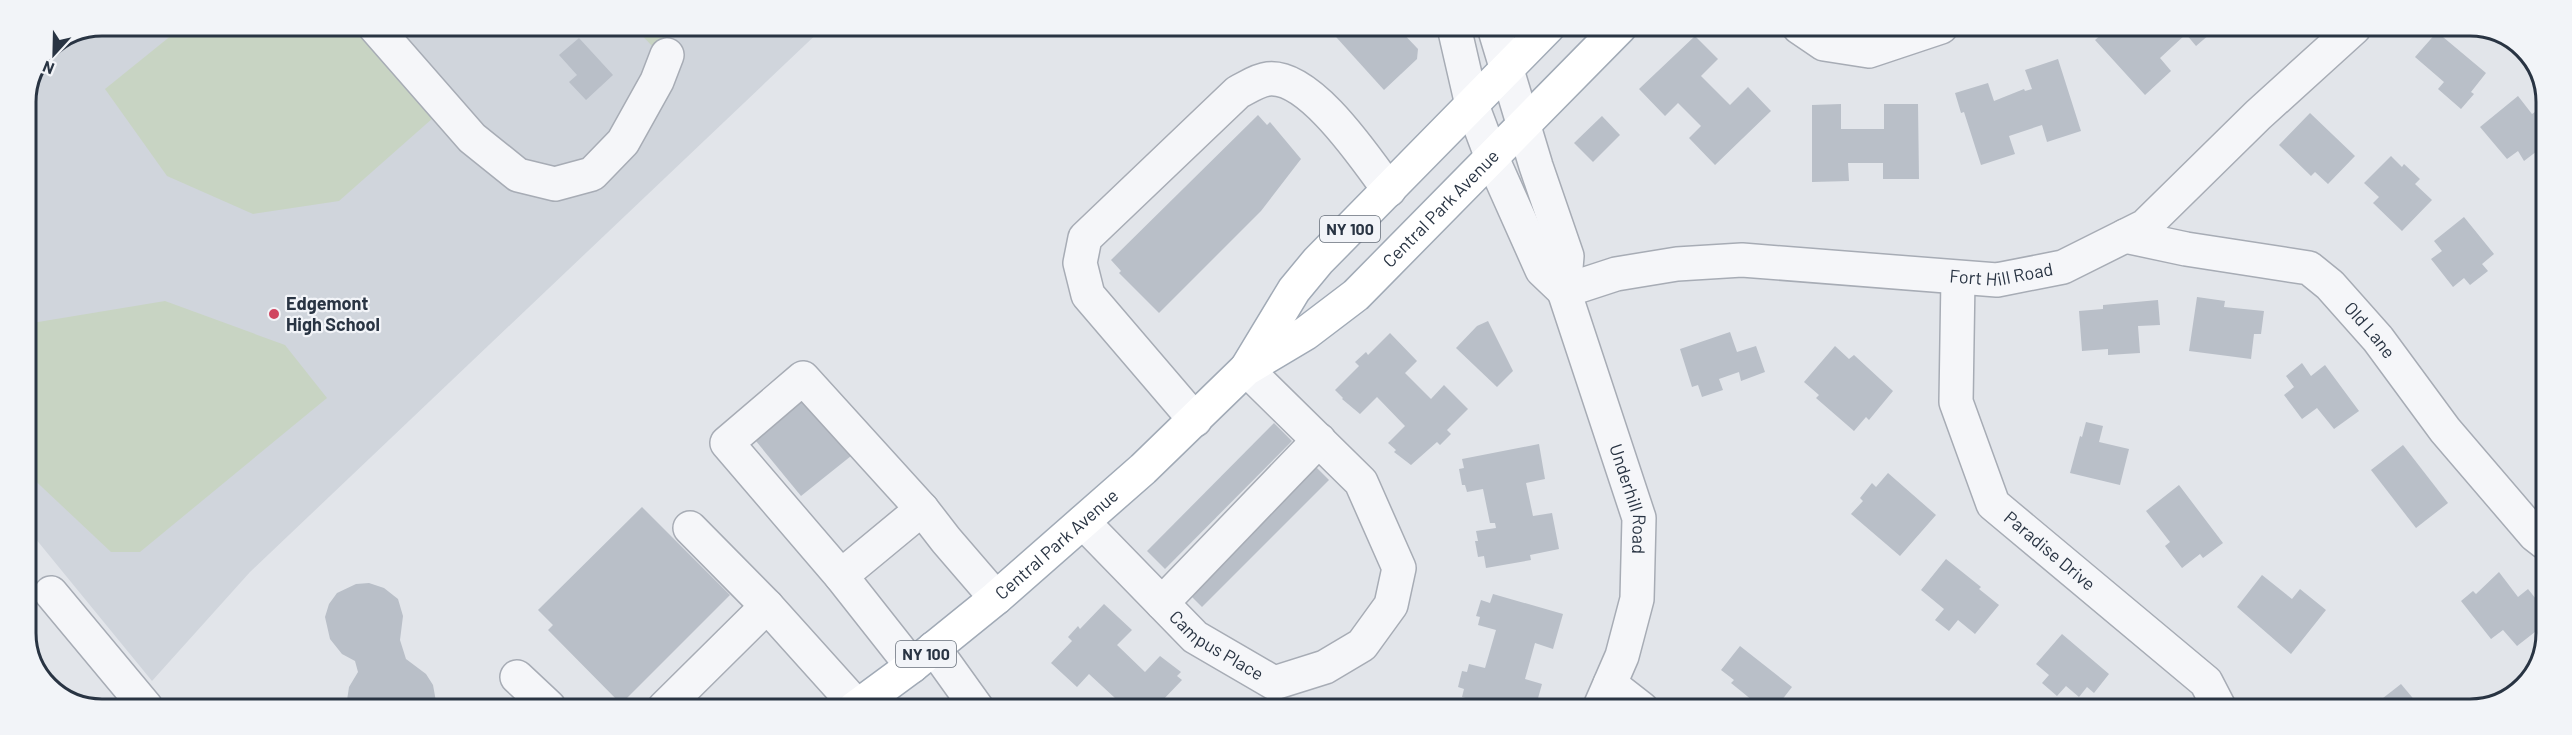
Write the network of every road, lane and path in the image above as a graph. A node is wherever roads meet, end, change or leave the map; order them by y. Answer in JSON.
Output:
{"nodes":[{"id":1,"x":383,"y":36,"type":"edge"},
{"id":2,"x":1456,"y":36,"type":"edge"},
{"id":3,"x":1497,"y":36,"type":"edge"},
{"id":4,"x":1539,"y":36,"type":"edge"},
{"id":5,"x":1611,"y":36,"type":"edge"},
{"id":6,"x":1812,"y":36,"type":"edge"},
{"id":7,"x":1914,"y":36,"type":"edge"},
{"id":8,"x":2345,"y":36,"type":"edge"},
{"id":9,"x":667,"y":55,"type":"dead end"},
{"id":10,"x":1507,"y":69,"type":"junction"},
{"id":11,"x":1472,"y":105,"type":"junction"},
{"id":12,"x":1524,"y":125,"type":"junction"},
{"id":13,"x":1491,"y":158,"type":"junction"},
{"id":14,"x":1389,"y":190,"type":"junction"},
{"id":15,"x":2125,"y":236,"type":"junction"},
{"id":16,"x":1958,"y":278,"type":"junction"},
{"id":17,"x":1564,"y":291,"type":"junction"},
{"id":18,"x":1246,"y":369,"type":"junction"},
{"id":19,"x":1196,"y":420,"type":"junction"},
{"id":20,"x":1319,"y":440,"type":"junction"},
{"id":21,"x":916,"y":502,"type":"junction"},
{"id":22,"x":1083,"y":522,"type":"junction"},
{"id":23,"x":690,"y":528,"type":"dead end"},
{"id":24,"x":2536,"y":536,"type":"edge"},
{"id":25,"x":842,"y":576,"type":"junction"},
{"id":26,"x":51,"y":593,"type":"dead end"},
{"id":27,"x":996,"y":598,"type":"junction"},
{"id":28,"x":1162,"y":603,"type":"junction"},
{"id":29,"x":767,"y":606,"type":"junction"},
{"id":30,"x":923,"y":657,"type":"junction"},
{"id":31,"x":517,"y":677,"type":"dead end"},
{"id":32,"x":1604,"y":696,"type":"edge"},
{"id":33,"x":139,"y":699,"type":"edge"},
{"id":34,"x":540,"y":699,"type":"edge"},
{"id":35,"x":673,"y":699,"type":"edge"},
{"id":36,"x":849,"y":699,"type":"edge"},
{"id":37,"x":867,"y":699,"type":"edge"},
{"id":38,"x":967,"y":699,"type":"edge"},
{"id":39,"x":2215,"y":699,"type":"edge"}],
"edges":[{"from":1,"to":9,"type":"street"},
{"from":2,"to":11,"type":"street","name":"Underhill Road"},
{"from":3,"to":10,"type":"street","name":"Underhill Road"},
{"from":4,"to":10,"type":"main road","name":"Central Park Avenue","number":"NY 100"},
{"from":5,"to":12,"type":"main road","name":"Central Park Avenue","number":"NY 100"},
{"from":6,"to":7,"type":"street"},
{"from":8,"to":15,"type":"street","name":"Fort Hill Road"},
{"from":10,"to":11,"type":"main road","name":"Central Park Avenue","number":"NY 100"},
{"from":10,"to":12,"type":"street","name":"Underhill Road"},
{"from":11,"to":13,"type":"street","name":"Underhill Road"},
{"from":11,"to":14,"type":"main road","name":"Central Park Avenue","number":"NY 100"},
{"from":12,"to":13,"type":"main road","name":"Central Park Avenue","number":"NY 100"},
{"from":12,"to":17,"type":"street","name":"Underhill Road"},
{"from":13,"to":17,"type":"street","name":"Underhill Road"},
{"from":13,"to":18,"type":"main road","name":"Central Park Avenue","number":"NY 100"},
{"from":14,"to":18,"type":"main road","name":"Central Park Avenue","number":"NY 100"},
{"from":14,"to":19,"type":"street"},
{"from":15,"to":16,"type":"street","name":"Fort Hill Road"},
{"from":15,"to":24,"type":"street","name":"Old Lane"},
{"from":16,"to":17,"type":"street","name":"Fort Hill Road"},
{"from":16,"to":39,"type":"street","name":"Paradise Drive"},
{"from":17,"to":32,"type":"street","name":"Underhill Road"},
{"from":18,"to":19,"type":"main road","name":"Central Park Avenue","number":"NY 100"},
{"from":18,"to":20,"type":"street","name":"Campus Place"},
{"from":19,"to":22,"type":"main road","name":"Central Park Avenue","number":"NY 100"},
{"from":20,"to":28,"type":"street"},
{"from":20,"to":28,"type":"street","name":"Campus Place"},
{"from":21,"to":25,"type":"street"},
{"from":21,"to":25,"type":"street"},
{"from":21,"to":27,"type":"street"},
{"from":22,"to":27,"type":"main road","name":"Central Park Avenue","number":"NY 100"},
{"from":22,"to":28,"type":"street","name":"Campus Place"},
{"from":23,"to":29,"type":"street"},
{"from":25,"to":30,"type":"street"},
{"from":26,"to":33,"type":"street"},
{"from":27,"to":30,"type":"main road","name":"Central Park Avenue","number":"NY 100"},
{"from":29,"to":35,"type":"street"},
{"from":29,"to":36,"type":"street"},
{"from":30,"to":37,"type":"main road","name":"Central Park Avenue","number":"NY 100"},
{"from":30,"to":38,"type":"street"},
{"from":31,"to":34,"type":"street"}]}
